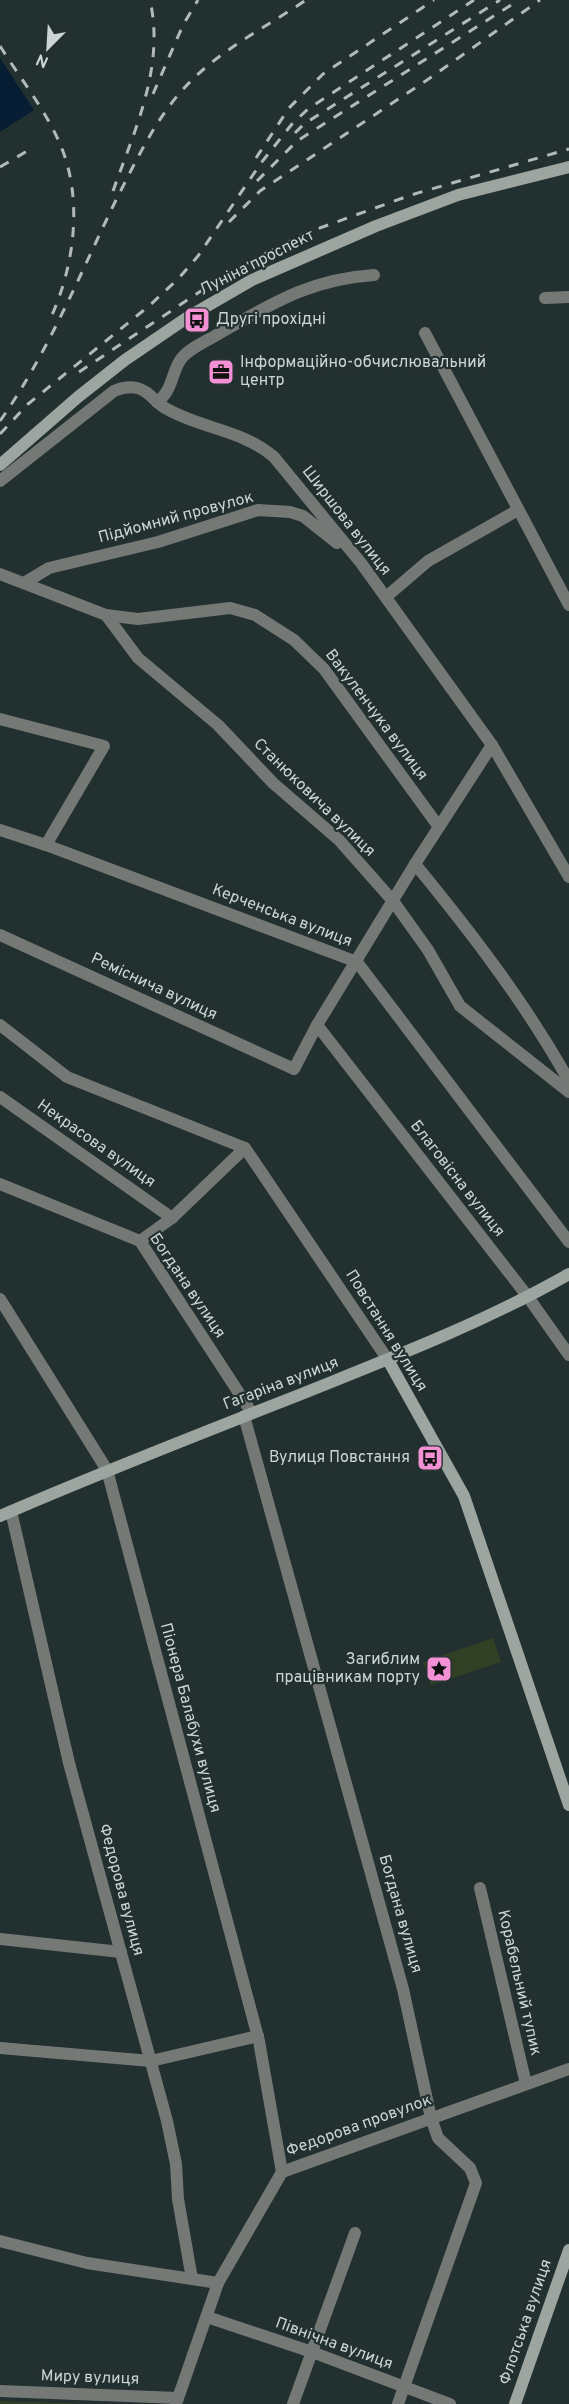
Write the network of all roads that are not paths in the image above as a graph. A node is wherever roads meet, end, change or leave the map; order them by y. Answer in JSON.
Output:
{"nodes":[{"id":1,"x":569,"y":167,"type":"edge"},
{"id":2,"x":374,"y":275,"type":"dead end"},
{"id":3,"x":569,"y":297,"type":"edge"},
{"id":4,"x":545,"y":298,"type":"dead end"},
{"id":5,"x":425,"y":333,"type":"dead end"},
{"id":6,"x":157,"y":402,"type":"junction"},
{"id":7,"x":0,"y":465,"type":"edge"},
{"id":8,"x":0,"y":481,"type":"edge"},
{"id":9,"x":518,"y":510,"type":"junction"},
{"id":10,"x":361,"y":563,"type":"junction"},
{"id":11,"x":0,"y":574,"type":"edge"},
{"id":12,"x":24,"y":584,"type":"junction"},
{"id":13,"x":386,"y":597,"type":"junction"},
{"id":14,"x":569,"y":605,"type":"edge"},
{"id":15,"x":106,"y":615,"type":"junction"},
{"id":16,"x":0,"y":718,"type":"edge"},
{"id":17,"x":492,"y":745,"type":"junction"},
{"id":18,"x":439,"y":827,"type":"junction"},
{"id":19,"x":0,"y":830,"type":"edge"},
{"id":20,"x":46,"y":845,"type":"junction"},
{"id":21,"x":414,"y":864,"type":"junction"},
{"id":22,"x":569,"y":877,"type":"edge"},
{"id":23,"x":393,"y":901,"type":"junction"},
{"id":24,"x":0,"y":935,"type":"edge"},
{"id":25,"x":357,"y":962,"type":"junction"},
{"id":26,"x":0,"y":1025,"type":"edge"},
{"id":27,"x":317,"y":1025,"type":"junction"},
{"id":28,"x":569,"y":1082,"type":"edge"},
{"id":29,"x":569,"y":1092,"type":"edge"},
{"id":30,"x":0,"y":1097,"type":"edge"},
{"id":31,"x":245,"y":1148,"type":"junction"},
{"id":32,"x":0,"y":1184,"type":"edge"},
{"id":33,"x":172,"y":1218,"type":"junction"},
{"id":34,"x":140,"y":1241,"type":"junction"},
{"id":35,"x":569,"y":1242,"type":"edge"},
{"id":36,"x":569,"y":1274,"type":"edge"},
{"id":37,"x":528,"y":1297,"type":"junction"},
{"id":38,"x":0,"y":1299,"type":"edge"},
{"id":39,"x":569,"y":1355,"type":"edge"},
{"id":40,"x":388,"y":1360,"type":"junction"},
{"id":41,"x":248,"y":1415,"type":"junction"},
{"id":42,"x":107,"y":1470,"type":"junction"},
{"id":43,"x":5,"y":1513,"type":"edge"},
{"id":44,"x":569,"y":1804,"type":"edge"},
{"id":45,"x":480,"y":1888,"type":"dead end"},
{"id":46,"x":0,"y":1939,"type":"edge"},
{"id":47,"x":121,"y":1952,"type":"junction"},
{"id":48,"x":258,"y":2036,"type":"junction"},
{"id":49,"x":0,"y":2048,"type":"edge"},
{"id":50,"x":151,"y":2061,"type":"junction"},
{"id":51,"x":569,"y":2069,"type":"edge"},
{"id":52,"x":526,"y":2084,"type":"junction"},
{"id":53,"x":430,"y":2118,"type":"junction"},
{"id":54,"x":282,"y":2172,"type":"junction"},
{"id":55,"x":355,"y":2233,"type":"dead end"},
{"id":56,"x":0,"y":2241,"type":"edge"},
{"id":57,"x":569,"y":2250,"type":"edge"},
{"id":58,"x":192,"y":2279,"type":"junction"},
{"id":59,"x":218,"y":2283,"type":"junction"},
{"id":60,"x":207,"y":2317,"type":"junction"},
{"id":61,"x":312,"y":2352,"type":"junction"},
{"id":62,"x":405,"y":2387,"type":"junction"},
{"id":63,"x":0,"y":2391,"type":"edge"},
{"id":64,"x":177,"y":2401,"type":"edge"},
{"id":65,"x":293,"y":2404,"type":"edge"},
{"id":66,"x":398,"y":2404,"type":"edge"},
{"id":67,"x":450,"y":2404,"type":"edge"},
{"id":68,"x":515,"y":2404,"type":"edge"}],
"edges":[{"from":1,"to":7,"type":"street","name":"Луніна проспект"},
{"from":2,"to":6,"type":"street"},
{"from":3,"to":4,"type":"street"},
{"from":5,"to":9,"type":"street"},
{"from":6,"to":8,"type":"street","name":"Ширшова вулиця"},
{"from":6,"to":10,"type":"street","name":"Ширшова вулиця"},
{"from":9,"to":13,"type":"street"},
{"from":9,"to":14,"type":"street"},
{"from":10,"to":12,"type":"street","name":"Підйомний провулок"},
{"from":10,"to":13,"type":"street","name":"Ширшова вулиця"},
{"from":11,"to":12,"type":"street"},
{"from":12,"to":15,"type":"street"},
{"from":13,"to":17,"type":"street","name":"Ширшова вулиця"},
{"from":15,"to":18,"type":"street","name":"Вакуленчука вулиця"},
{"from":15,"to":23,"type":"street","name":"Станюковича вулиця"},
{"from":16,"to":20,"type":"street"},
{"from":17,"to":18,"type":"street"},
{"from":17,"to":22,"type":"street","name":"Ширшова вулиця"},
{"from":18,"to":21,"type":"street"},
{"from":19,"to":20,"type":"street","name":"Керченська вулиця"},
{"from":20,"to":25,"type":"street","name":"Керченська вулиця"},
{"from":21,"to":23,"type":"street"},
{"from":21,"to":28,"type":"street"},
{"from":23,"to":25,"type":"street"},
{"from":23,"to":29,"type":"street","name":"Станюковича вулиця"},
{"from":24,"to":27,"type":"street","name":"Реміснича вулиця"},
{"from":25,"to":27,"type":"street"},
{"from":25,"to":35,"type":"street","name":"Керченська вулиця"},
{"from":26,"to":31,"type":"street"},
{"from":27,"to":37,"type":"street","name":"Благовісна вулиця"},
{"from":30,"to":33,"type":"street","name":"Некрасова вулиця"},
{"from":31,"to":33,"type":"street"},
{"from":31,"to":40,"type":"street","name":"Повстання вулиця"},
{"from":32,"to":34,"type":"street","name":"Богдана вулиця"},
{"from":33,"to":34,"type":"street"},
{"from":34,"to":41,"type":"street","name":"Богдана вулиця"},
{"from":36,"to":37,"type":"street","name":"Гагаріна вулиця"},
{"from":37,"to":39,"type":"street","name":"Благовісна вулиця"},
{"from":37,"to":40,"type":"street","name":"Гагаріна вулиця"},
{"from":38,"to":42,"type":"street","name":"Піонера Балабухи вулиця"},
{"from":40,"to":41,"type":"street","name":"Гагаріна вулиця"},
{"from":40,"to":44,"type":"street","name":"Повстання вулиця"},
{"from":41,"to":42,"type":"street","name":"Гагаріна вулиця"},
{"from":41,"to":53,"type":"street","name":"Богдана вулиця"},
{"from":42,"to":43,"type":"street","name":"Гагаріна вулиця"},
{"from":42,"to":48,"type":"street","name":"Піонера Балабухи вулиця"},
{"from":43,"to":47,"type":"street","name":"Федорова вулиця"},
{"from":45,"to":52,"type":"street","name":"Корабельний тупик"},
{"from":46,"to":47,"type":"street"},
{"from":47,"to":50,"type":"street","name":"Федорова вулиця"},
{"from":48,"to":50,"type":"street"},
{"from":48,"to":54,"type":"street","name":"Піонера Балабухи вулиця"},
{"from":49,"to":50,"type":"street"},
{"from":50,"to":58,"type":"street","name":"Федорова вулиця"},
{"from":51,"to":52,"type":"street","name":"Федорова провулок"},
{"from":52,"to":53,"type":"street","name":"Федорова провулок"},
{"from":53,"to":54,"type":"street","name":"Федорова провулок"},
{"from":53,"to":62,"type":"street","name":"Богдана вулиця"},
{"from":54,"to":59,"type":"street","name":"Федорова провулок"},
{"from":55,"to":61,"type":"street"},
{"from":56,"to":58,"type":"street"},
{"from":57,"to":68,"type":"street","name":"Флотська вулиця"},
{"from":58,"to":59,"type":"street"},
{"from":59,"to":60,"type":"street"},
{"from":60,"to":61,"type":"street","name":"Північна вулиця"},
{"from":60,"to":64,"type":"street"},
{"from":61,"to":62,"type":"street","name":"Північна вулиця"},
{"from":61,"to":65,"type":"street"},
{"from":62,"to":66,"type":"street","name":"Богдана вулиця"},
{"from":62,"to":67,"type":"street","name":"Північна вулиця"},
{"from":63,"to":64,"type":"street","name":"Миру вулиця"}]}
